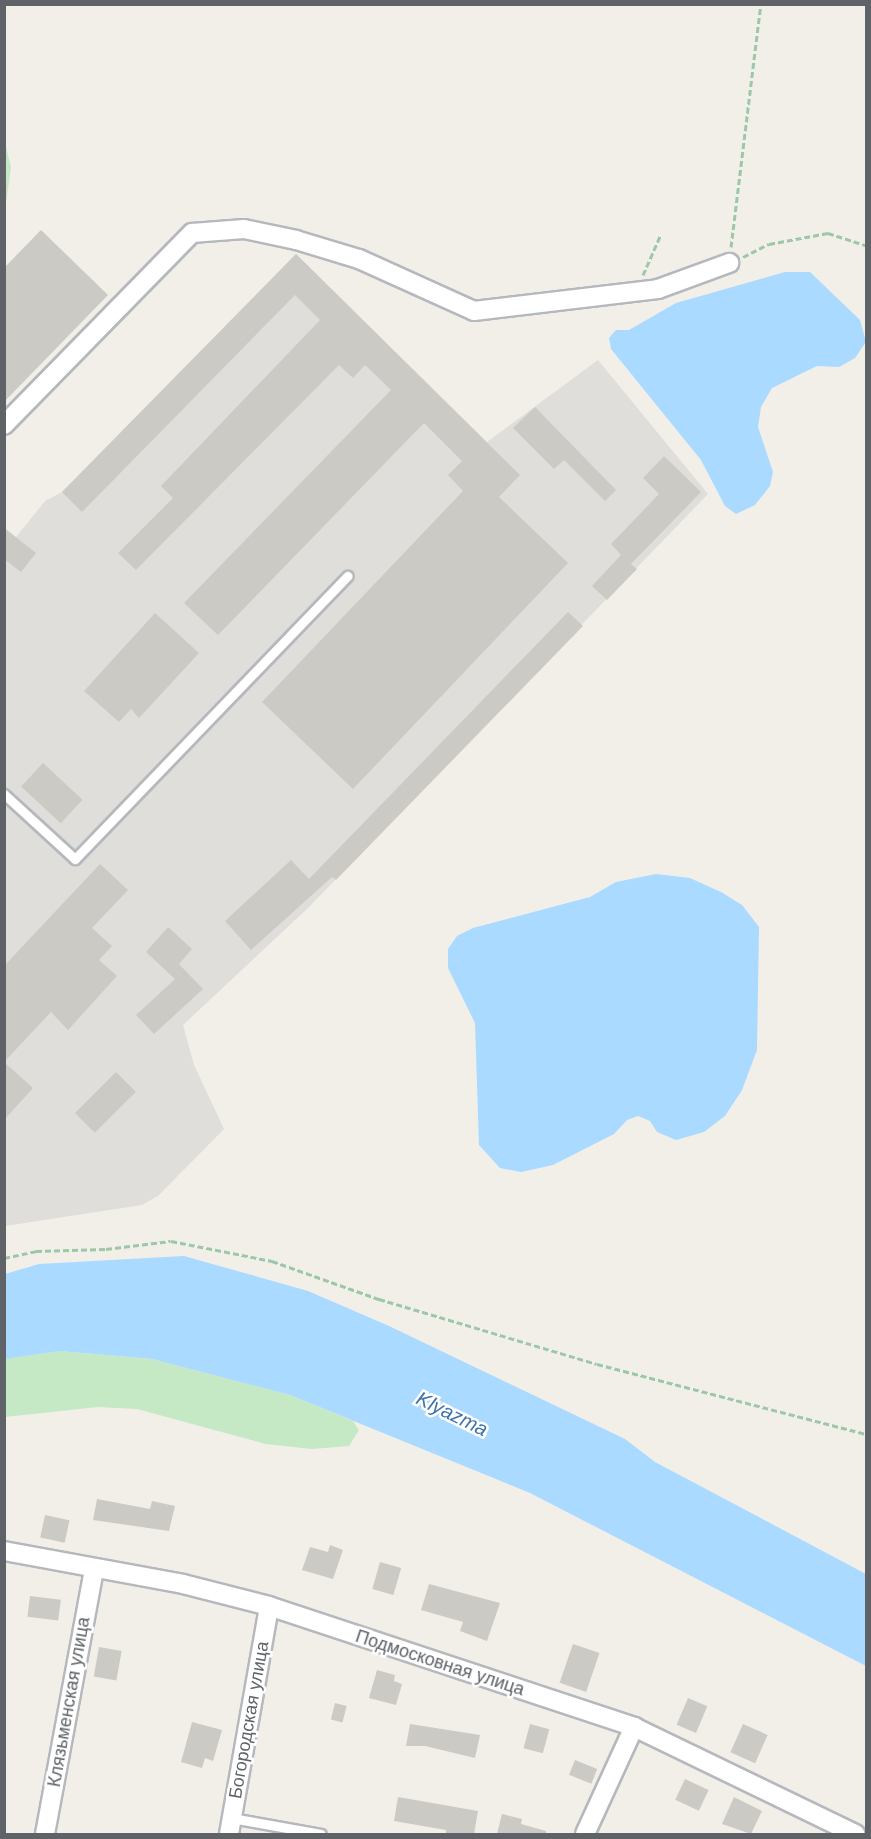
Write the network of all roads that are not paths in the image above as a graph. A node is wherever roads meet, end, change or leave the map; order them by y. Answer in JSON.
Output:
{"nodes":[{"id":1,"x":729,"y":263,"type":"road end"},
{"id":2,"x":4,"y":425,"type":"edge"},
{"id":3,"x":347,"y":576,"type":"dead end"},
{"id":4,"x":4,"y":794,"type":"edge"},
{"id":5,"x":4,"y":1551,"type":"edge"},
{"id":6,"x":94,"y":1570,"type":"junction"},
{"id":7,"x":269,"y":1606,"type":"junction"},
{"id":8,"x":634,"y":1727,"type":"junction"},
{"id":9,"x":230,"y":1826,"type":"edge"},
{"id":10,"x":843,"y":1832,"type":"edge"},
{"id":11,"x":45,"y":1834,"type":"edge"},
{"id":12,"x":321,"y":1834,"type":"edge"},
{"id":13,"x":585,"y":1834,"type":"edge"}],
"edges":[{"from":1,"to":2,"type":"street"},
{"from":3,"to":4,"type":"lane"},
{"from":5,"to":6,"type":"street","name":"Подмосковная улица"},
{"from":6,"to":7,"type":"street","name":"Подмосковная улица"},
{"from":6,"to":11,"type":"street","name":"Клязьменская улица"},
{"from":7,"to":8,"type":"street","name":"Подмосковная улица"},
{"from":7,"to":9,"type":"street","name":"Богородская улица"},
{"from":8,"to":10,"type":"street","name":"Подмосковная улица"},
{"from":8,"to":13,"type":"street"},
{"from":9,"to":12,"type":"lane"}]}
